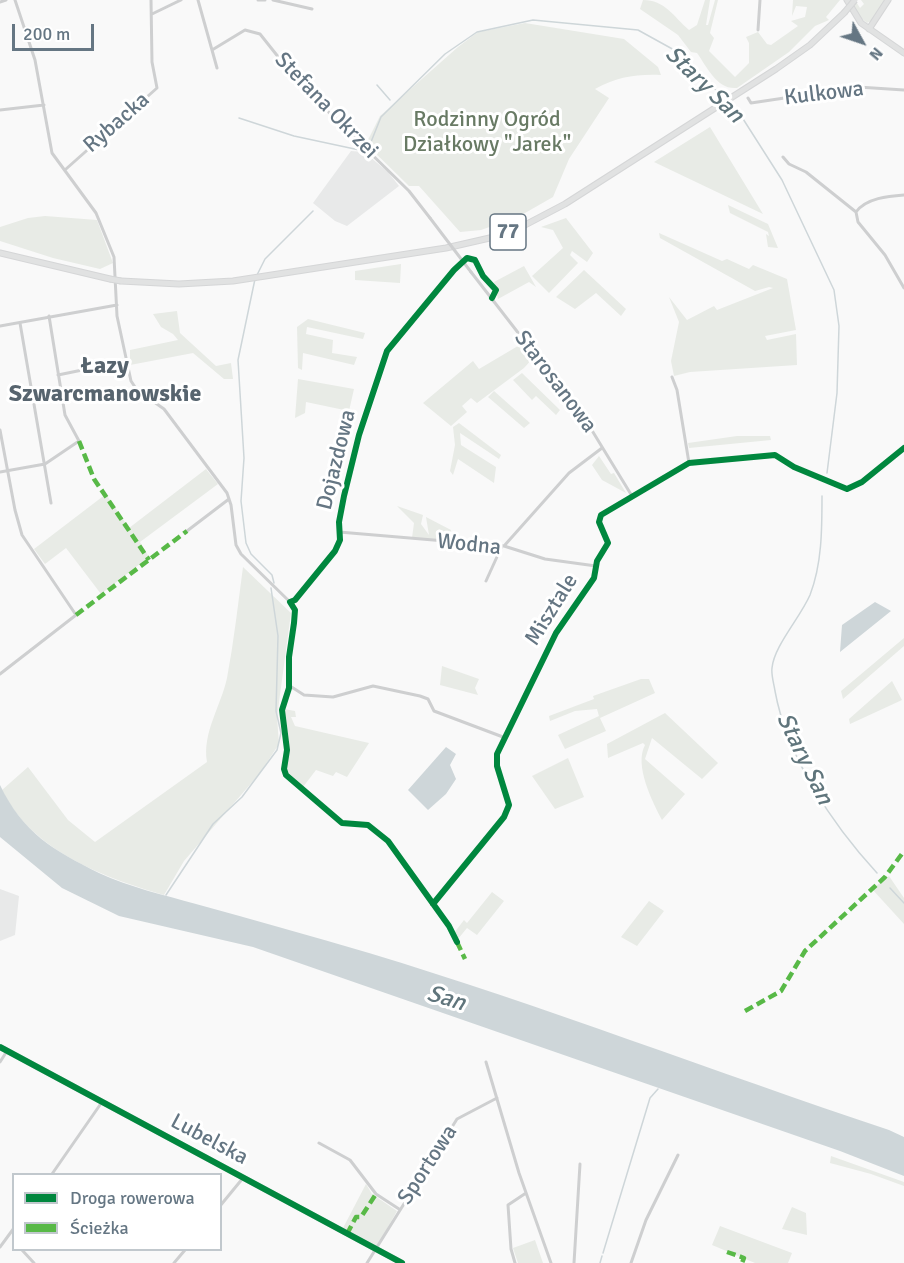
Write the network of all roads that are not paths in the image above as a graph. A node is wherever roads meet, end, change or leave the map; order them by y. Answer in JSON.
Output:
{"nodes":[{"id":1,"x":6,"y":0,"type":"edge"},
{"id":2,"x":15,"y":0,"type":"edge"},
{"id":3,"x":151,"y":0,"type":"edge"},
{"id":4,"x":181,"y":0,"type":"edge"},
{"id":5,"x":198,"y":0,"type":"edge"},
{"id":6,"x":258,"y":0,"type":"edge"},
{"id":7,"x":265,"y":0,"type":"edge"},
{"id":8,"x":273,"y":0,"type":"edge"},
{"id":9,"x":760,"y":0,"type":"edge"},
{"id":10,"x":847,"y":0,"type":"edge"},
{"id":11,"x":855,"y":0,"type":"edge"},
{"id":12,"x":888,"y":0,"type":"edge"},
{"id":13,"x":0,"y":2,"type":"edge"},
{"id":14,"x":312,"y":9,"type":"dead end"},
{"id":15,"x":152,"y":14,"type":"junction"},
{"id":16,"x":869,"y":29,"type":"junction"},
{"id":17,"x":758,"y":30,"type":"dead end"},
{"id":18,"x":212,"y":50,"type":"junction"},
{"id":19,"x":904,"y":53,"type":"edge"},
{"id":20,"x":217,"y":68,"type":"dead end"},
{"id":21,"x":904,"y":90,"type":"edge"},
{"id":22,"x":748,"y":98,"type":"dead end"},
{"id":23,"x":44,"y":105,"type":"junction"},
{"id":24,"x":0,"y":110,"type":"edge"},
{"id":25,"x":783,"y":157,"type":"dead end"},
{"id":26,"x":65,"y":170,"type":"junction"},
{"id":27,"x":904,"y":195,"type":"edge"},
{"id":28,"x":856,"y":212,"type":"junction"},
{"id":29,"x":0,"y":253,"type":"edge"},
{"id":30,"x":471,"y":272,"type":"joint"},
{"id":31,"x":904,"y":288,"type":"edge"},
{"id":32,"x":492,"y":298,"type":"junction"},
{"id":33,"x":117,"y":305,"type":"junction"},
{"id":34,"x":49,"y":316,"type":"junction"},
{"id":35,"x":20,"y":323,"type":"junction"},
{"id":36,"x":0,"y":326,"type":"edge"},
{"id":37,"x":126,"y":361,"type":"junction"},
{"id":38,"x":58,"y":375,"type":"junction"},
{"id":39,"x":672,"y":377,"type":"dead end"},
{"id":40,"x":0,"y":430,"type":"edge"},
{"id":41,"x":602,"y":448,"type":"junction"},
{"id":42,"x":904,"y":448,"type":"edge"},
{"id":43,"x":689,"y":463,"type":"junction"},
{"id":44,"x":45,"y":464,"type":"junction"},
{"id":45,"x":7,"y":471,"type":"junction"},
{"id":46,"x":0,"y":472,"type":"edge"},
{"id":47,"x":632,"y":496,"type":"junction"},
{"id":48,"x":229,"y":498,"type":"junction"},
{"id":49,"x":51,"y":503,"type":"dead end"},
{"id":50,"x":187,"y":531,"type":"dead end"},
{"id":51,"x":339,"y":532,"type":"junction"},
{"id":52,"x":502,"y":547,"type":"junction"},
{"id":53,"x":596,"y":566,"type":"junction"},
{"id":54,"x":486,"y":581,"type":"dead end"},
{"id":55,"x":293,"y":601,"type":"junction"},
{"id":56,"x":0,"y":674,"type":"edge"},
{"id":57,"x":289,"y":686,"type":"junction"},
{"id":58,"x":503,"y":737,"type":"junction"},
{"id":59,"x":433,"y":904,"type":"junction"},
{"id":60,"x":457,"y":942,"type":"dead end"},
{"id":61,"x":0,"y":1047,"type":"edge"},
{"id":62,"x":7,"y":1051,"type":"junction"},
{"id":63,"x":0,"y":1062,"type":"edge"},
{"id":64,"x":486,"y":1062,"type":"dead end"},
{"id":65,"x":497,"y":1098,"type":"junction"},
{"id":66,"x":102,"y":1102,"type":"junction"},
{"id":67,"x":319,"y":1143,"type":"dead end"},
{"id":68,"x":678,"y":1155,"type":"dead end"},
{"id":69,"x":580,"y":1164,"type":"dead end"},
{"id":70,"x":53,"y":1173,"type":"edge"},
{"id":71,"x":243,"y":1178,"type":"junction"},
{"id":72,"x":526,"y":1193,"type":"junction"},
{"id":73,"x":222,"y":1204,"type":"edge"},
{"id":74,"x":399,"y":1210,"type":"junction"},
{"id":75,"x":12,"y":1231,"type":"edge"},
{"id":76,"x":9,"y":1235,"type":"junction"},
{"id":77,"x":12,"y":1238,"type":"edge"},
{"id":78,"x":0,"y":1247,"type":"edge"},
{"id":79,"x":376,"y":1250,"type":"junction"},
{"id":80,"x":23,"y":1251,"type":"edge"},
{"id":81,"x":184,"y":1251,"type":"edge"},
{"id":82,"x":34,"y":1263,"type":"edge"},
{"id":83,"x":174,"y":1263,"type":"edge"},
{"id":84,"x":367,"y":1263,"type":"edge"},
{"id":85,"x":402,"y":1263,"type":"edge"},
{"id":86,"x":515,"y":1263,"type":"edge"},
{"id":87,"x":551,"y":1263,"type":"edge"},
{"id":88,"x":574,"y":1263,"type":"edge"},
{"id":89,"x":631,"y":1263,"type":"edge"}],
"edges":[{"from":1,"to":13,"type":"street"},
{"from":2,"to":23,"type":"street"},
{"from":3,"to":15,"type":"street","name":"Rybacka"},
{"from":4,"to":15,"type":"street"},
{"from":5,"to":18,"type":"street"},
{"from":6,"to":7,"type":"street"},
{"from":8,"to":14,"type":"street"},
{"from":9,"to":17,"type":"street"},
{"from":10,"to":16,"type":"main road"},
{"from":11,"to":29,"type":"main road","number":"77","bridge":true},
{"from":12,"to":16,"type":"main road"},
{"from":15,"to":26,"type":"street","name":"Rybacka"},
{"from":16,"to":19,"type":"main road"},
{"from":18,"to":20,"type":"street"},
{"from":18,"to":30,"type":"street","name":"Stefana Okrzei","bridge":true},
{"from":21,"to":22,"type":"street","name":"Kulkowa"},
{"from":23,"to":24,"type":"street"},
{"from":23,"to":26,"type":"street"},
{"from":25,"to":28,"type":"street"},
{"from":26,"to":33,"type":"street"},
{"from":27,"to":28,"type":"street"},
{"from":28,"to":31,"type":"street"},
{"from":30,"to":32,"type":"street","name":"Starosanowa"},
{"from":32,"to":41,"type":"street","name":"Starosanowa"},
{"from":32,"to":51,"type":"street","name":"Dojazdowa"},
{"from":33,"to":34,"type":"street"},
{"from":33,"to":37,"type":"street"},
{"from":34,"to":35,"type":"street"},
{"from":34,"to":38,"type":"street"},
{"from":35,"to":36,"type":"street"},
{"from":35,"to":44,"type":"street"},
{"from":37,"to":38,"type":"street"},
{"from":37,"to":48,"type":"street"},
{"from":38,"to":44,"type":"street"},
{"from":39,"to":43,"type":"street"},
{"from":40,"to":45,"type":"street"},
{"from":41,"to":47,"type":"street","name":"Starosanowa"},
{"from":41,"to":52,"type":"street"},
{"from":42,"to":43,"type":"street","name":"Misztale"},
{"from":43,"to":47,"type":"street","name":"Misztale"},
{"from":44,"to":45,"type":"street"},
{"from":44,"to":49,"type":"street"},
{"from":45,"to":46,"type":"street"},
{"from":45,"to":56,"type":"street"},
{"from":47,"to":53,"type":"street","name":"Misztale"},
{"from":48,"to":50,"type":"street"},
{"from":48,"to":55,"type":"street"},
{"from":51,"to":52,"type":"street","name":"Wodna"},
{"from":51,"to":55,"type":"street","name":"Dojazdowa"},
{"from":52,"to":53,"type":"street","name":"Wodna"},
{"from":52,"to":54,"type":"street"},
{"from":53,"to":58,"type":"street","name":"Misztale"},
{"from":55,"to":57,"type":"street"},
{"from":57,"to":58,"type":"street"},
{"from":57,"to":59,"type":"street"},
{"from":58,"to":59,"type":"street","name":"Misztale"},
{"from":59,"to":60,"type":"street"},
{"from":61,"to":62,"type":"main road","name":"Lubelska"},
{"from":62,"to":63,"type":"street"},
{"from":62,"to":66,"type":"main road","name":"Lubelska"},
{"from":64,"to":65,"type":"street"},
{"from":65,"to":72,"type":"street"},
{"from":65,"to":74,"type":"street","name":"Sportowa"},
{"from":66,"to":70,"type":"street"},
{"from":66,"to":71,"type":"main road","name":"Lubelska"},
{"from":67,"to":74,"type":"street"},
{"from":68,"to":89,"type":"street"},
{"from":69,"to":88,"type":"street"},
{"from":71,"to":73,"type":"street"},
{"from":71,"to":79,"type":"main road","name":"Lubelska"},
{"from":72,"to":86,"type":"street"},
{"from":72,"to":87,"type":"street"},
{"from":74,"to":79,"type":"street","name":"Sportowa"},
{"from":75,"to":76,"type":"street"},
{"from":76,"to":77,"type":"street"},
{"from":76,"to":78,"type":"street"},
{"from":79,"to":84,"type":"street","name":"Sportowa"},
{"from":79,"to":85,"type":"main road","name":"Lubelska"},
{"from":80,"to":82,"type":"street"},
{"from":81,"to":83,"type":"street"}]}
